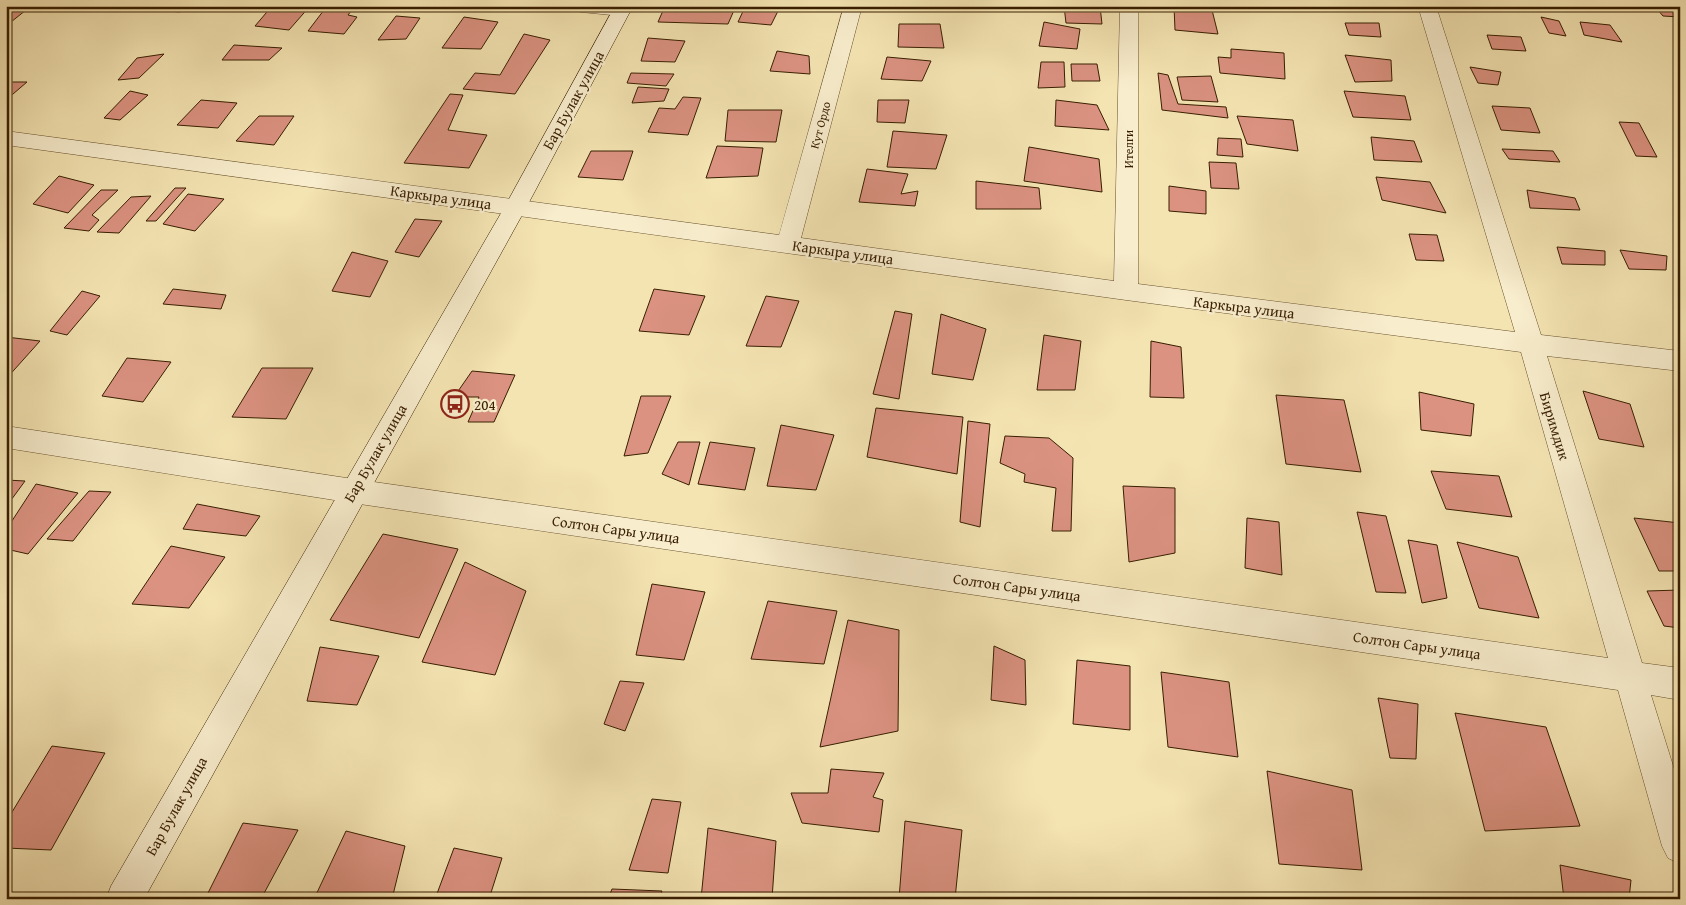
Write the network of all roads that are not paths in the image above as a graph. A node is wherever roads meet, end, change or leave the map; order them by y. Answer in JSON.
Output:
{"nodes":[{"id":1,"x":581,"y":6,"type":"edge"},
{"id":2,"x":852,"y":6,"type":"edge"},
{"id":3,"x":1129,"y":6,"type":"edge"},
{"id":4,"x":1427,"y":6,"type":"edge"},
{"id":5,"x":623,"y":8,"type":"edge"},
{"id":6,"x":6,"y":138,"type":"edge"},
{"id":7,"x":515,"y":208,"type":"junction"},
{"id":8,"x":788,"y":244,"type":"junction"},
{"id":9,"x":1126,"y":292,"type":"junction"},
{"id":10,"x":1530,"y":344,"type":"junction"},
{"id":11,"x":1680,"y":361,"type":"edge"},
{"id":12,"x":6,"y":437,"type":"edge"},
{"id":13,"x":353,"y":491,"type":"junction"},
{"id":14,"x":1630,"y":676,"type":"junction"},
{"id":15,"x":1680,"y":684,"type":"edge"},
{"id":16,"x":1680,"y":846,"type":"edge"},
{"id":17,"x":124,"y":899,"type":"edge"}],
"edges":[{"from":1,"to":5,"type":"street"},
{"from":2,"to":8,"type":"street","name":"Кут Ордо"},
{"from":3,"to":9,"type":"street","name":"Ителги"},
{"from":4,"to":10,"type":"street","name":"Биримдик"},
{"from":5,"to":7,"type":"street","name":"Бар Булак улица"},
{"from":6,"to":7,"type":"street","name":"Каркыра улица"},
{"from":7,"to":8,"type":"street","name":"Каркыра улица"},
{"from":7,"to":13,"type":"street","name":"Бар Булак улица"},
{"from":8,"to":9,"type":"street","name":"Каркыра улица"},
{"from":9,"to":10,"type":"street","name":"Каркыра улица"},
{"from":10,"to":11,"type":"street","name":"Каркыра улица"},
{"from":10,"to":14,"type":"street","name":"Биримдик"},
{"from":12,"to":13,"type":"street","name":"Солтон Сары улица"},
{"from":13,"to":14,"type":"street","name":"Солтон Сары улица"},
{"from":13,"to":17,"type":"street","name":"Бар Булак улица"},
{"from":14,"to":15,"type":"street","name":"Солтон Сары улица"},
{"from":14,"to":16,"type":"street","name":"Биримдик"}]}
